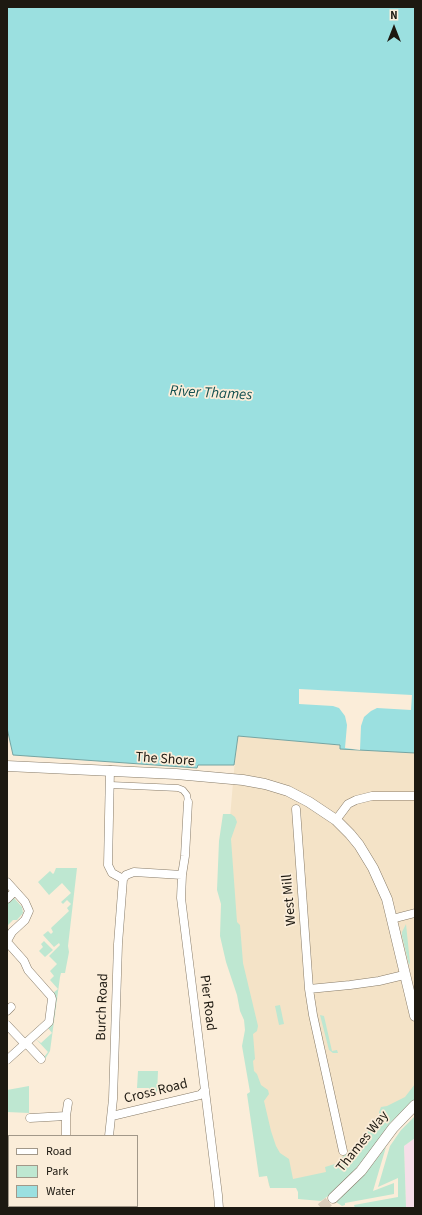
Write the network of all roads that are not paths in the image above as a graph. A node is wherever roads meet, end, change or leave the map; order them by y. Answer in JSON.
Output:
{"nodes":[{"id":1,"x":7,"y":766,"type":"edge"},
{"id":2,"x":110,"y":770,"type":"junction"},
{"id":3,"x":110,"y":785,"type":"junction"},
{"id":4,"x":415,"y":796,"type":"edge"},
{"id":5,"x":188,"y":802,"type":"joint"},
{"id":6,"x":296,"y":810,"type":"dead end"},
{"id":7,"x":336,"y":820,"type":"junction"},
{"id":8,"x":182,"y":875,"type":"junction"},
{"id":9,"x":123,"y":879,"type":"junction"},
{"id":10,"x":7,"y":882,"type":"edge"},
{"id":11,"x":15,"y":891,"type":"junction"},
{"id":12,"x":7,"y":899,"type":"edge"},
{"id":13,"x":415,"y":913,"type":"edge"},
{"id":14,"x":392,"y":919,"type":"junction"},
{"id":15,"x":7,"y":942,"type":"edge"},
{"id":16,"x":404,"y":975,"type":"junction"},
{"id":17,"x":309,"y":988,"type":"junction"},
{"id":18,"x":415,"y":1016,"type":"edge"},
{"id":19,"x":7,"y":1025,"type":"edge"},
{"id":20,"x":25,"y":1044,"type":"junction"},
{"id":21,"x":41,"y":1059,"type":"dead end"},
{"id":22,"x":7,"y":1060,"type":"edge"},
{"id":23,"x":205,"y":1090,"type":"junction"},
{"id":24,"x":68,"y":1104,"type":"dead end"},
{"id":25,"x":415,"y":1105,"type":"edge"},
{"id":26,"x":66,"y":1116,"type":"junction"},
{"id":27,"x":112,"y":1116,"type":"junction"},
{"id":28,"x":30,"y":1118,"type":"dead end"},
{"id":29,"x":66,"y":1135,"type":"edge"},
{"id":30,"x":109,"y":1135,"type":"edge"},
{"id":31,"x":343,"y":1151,"type":"dead end"},
{"id":32,"x":333,"y":1198,"type":"tunnel mouth"},
{"id":33,"x":218,"y":1208,"type":"edge"}],
"edges":[{"from":1,"to":2,"type":"street","name":"The Shore"},
{"from":2,"to":3,"type":"street"},
{"from":2,"to":7,"type":"street","name":"The Shore"},
{"from":3,"to":5,"type":"street"},
{"from":3,"to":9,"type":"street"},
{"from":4,"to":7,"type":"street"},
{"from":5,"to":8,"type":"street","name":"Pier Road"},
{"from":6,"to":17,"type":"street","name":"West Mill"},
{"from":7,"to":14,"type":"street","name":"The Shore"},
{"from":8,"to":9,"type":"street"},
{"from":8,"to":23,"type":"street","name":"Pier Road"},
{"from":9,"to":27,"type":"street","name":"Burch Road"},
{"from":10,"to":11,"type":"street"},
{"from":11,"to":12,"type":"street"},
{"from":11,"to":15,"type":"street"},
{"from":13,"to":14,"type":"street"},
{"from":14,"to":16,"type":"street","name":"The Shore"},
{"from":15,"to":20,"type":"street"},
{"from":16,"to":17,"type":"street"},
{"from":16,"to":18,"type":"street","name":"The Shore"},
{"from":17,"to":31,"type":"street","name":"West Mill"},
{"from":19,"to":20,"type":"street"},
{"from":20,"to":21,"type":"street"},
{"from":20,"to":22,"type":"street"},
{"from":23,"to":27,"type":"street","name":"Cross Road"},
{"from":23,"to":33,"type":"street","name":"Pier Road"},
{"from":24,"to":26,"type":"street"},
{"from":25,"to":32,"type":"street","name":"Thames Way"},
{"from":26,"to":28,"type":"street"},
{"from":26,"to":29,"type":"street"},
{"from":27,"to":30,"type":"street","name":"Burch Road"}]}
